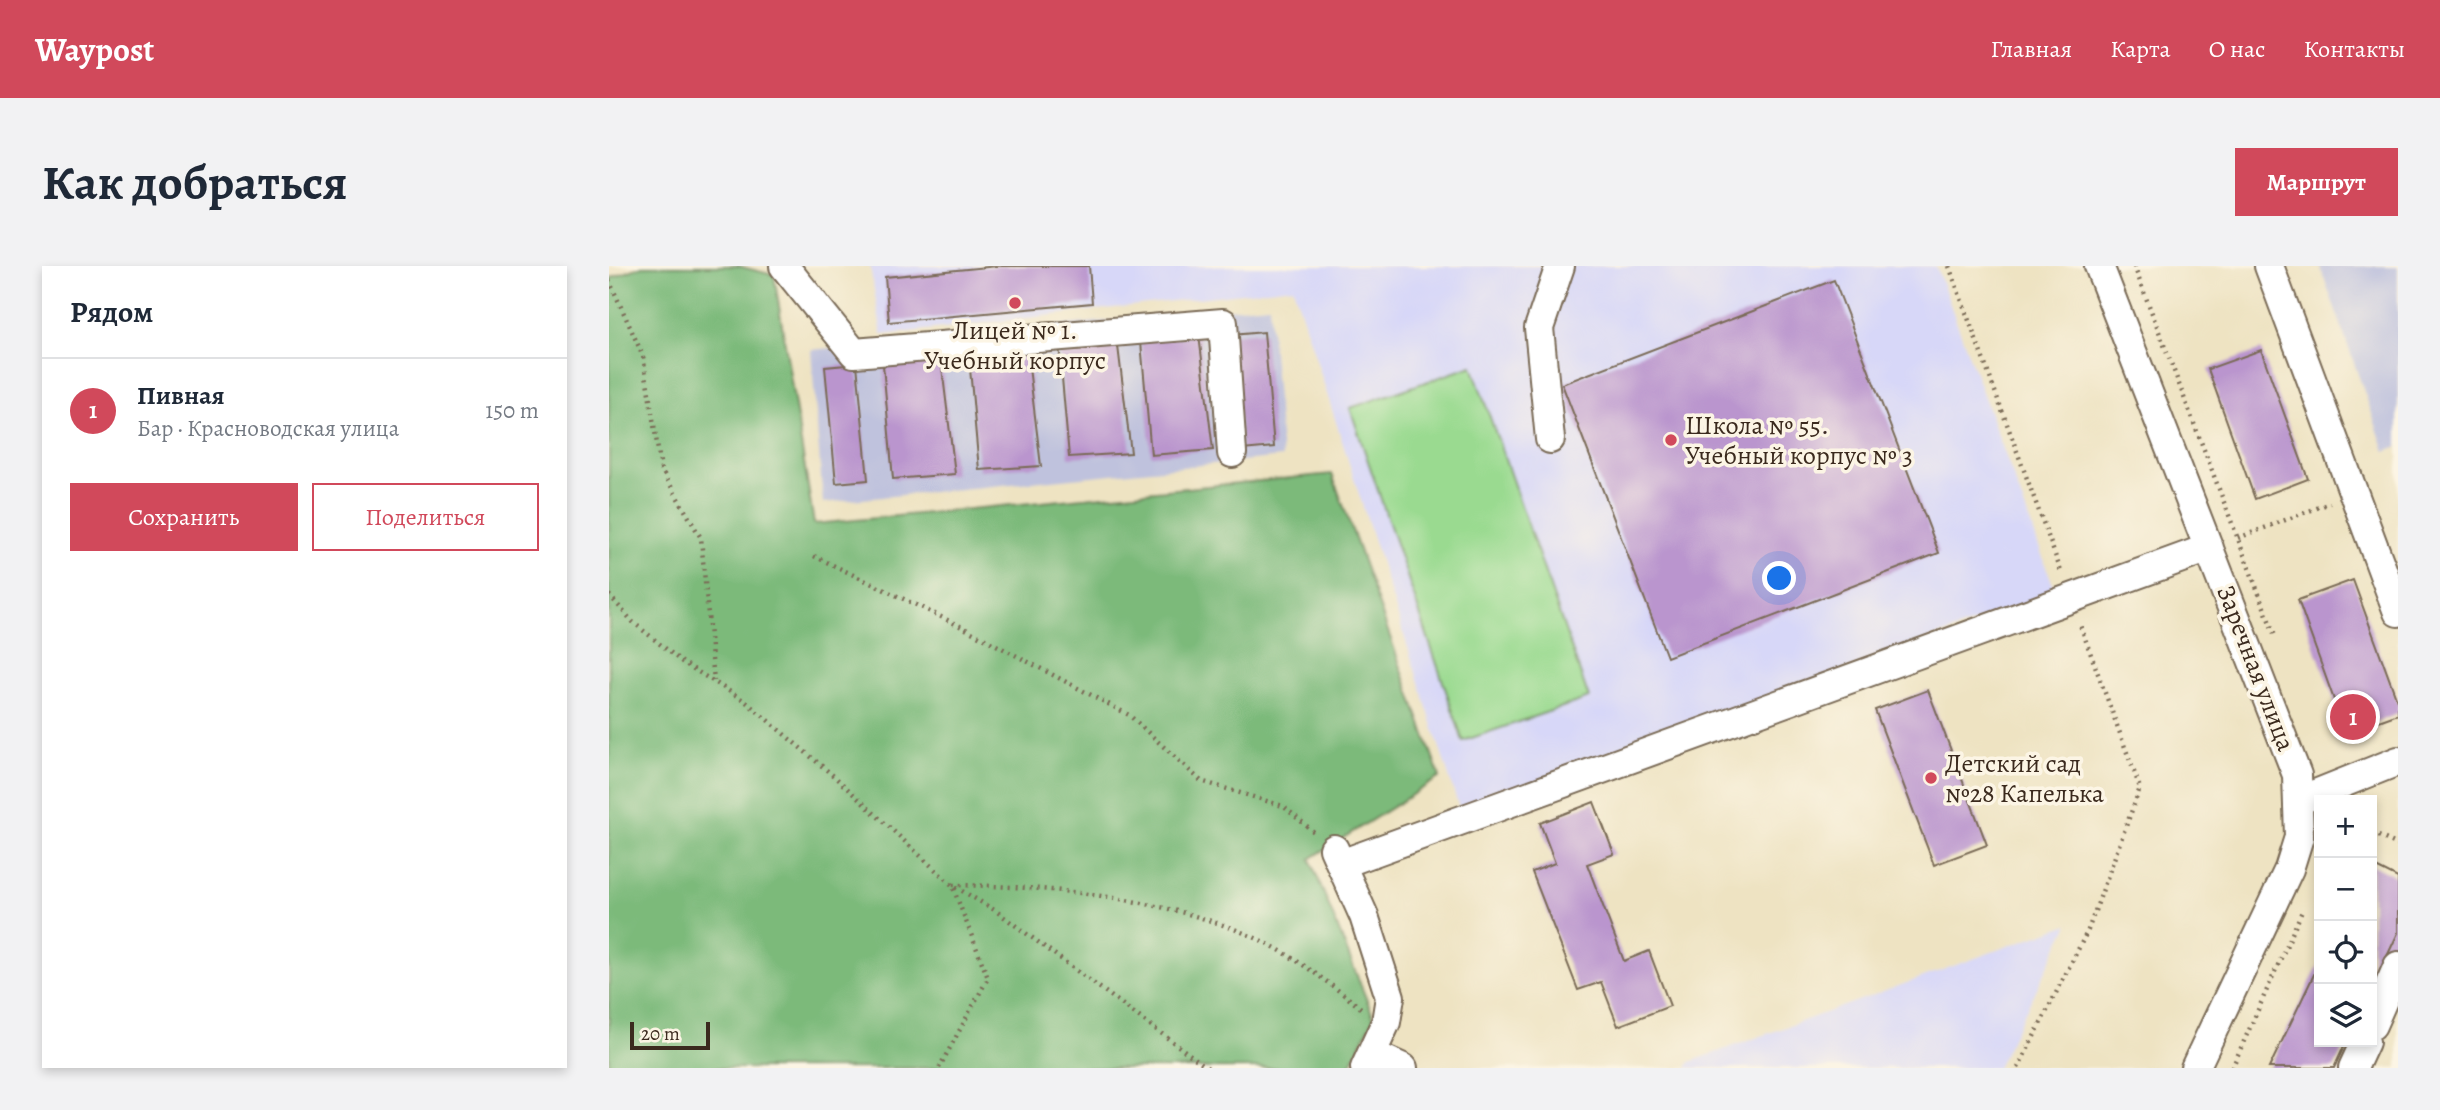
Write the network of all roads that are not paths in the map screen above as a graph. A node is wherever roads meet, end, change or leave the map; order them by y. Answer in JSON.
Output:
{"nodes":[{"id":1,"x":784,"y":266,"type":"edge"},
{"id":2,"x":1560,"y":266,"type":"edge"},
{"id":3,"x":2099,"y":266,"type":"edge"},
{"id":4,"x":2273,"y":271,"type":"edge"},
{"id":5,"x":1550,"y":439,"type":"dead end"},
{"id":6,"x":1232,"y":453,"type":"dead end"},
{"id":7,"x":2209,"y":548,"type":"junction"},
{"id":8,"x":2398,"y":612,"type":"edge"},
{"id":9,"x":2398,"y":761,"type":"edge"},
{"id":10,"x":2298,"y":801,"type":"junction"},
{"id":11,"x":2398,"y":965,"type":"edge"},
{"id":12,"x":2377,"y":1013,"type":"edge"},
{"id":13,"x":2363,"y":1047,"type":"edge"},
{"id":14,"x":1368,"y":1061,"type":"edge"},
{"id":15,"x":1403,"y":1068,"type":"edge"},
{"id":16,"x":2195,"y":1068,"type":"edge"},
{"id":17,"x":2353,"y":1068,"type":"edge"}],
"edges":[{"from":1,"to":6,"type":"street"},
{"from":2,"to":5,"type":"street"},
{"from":3,"to":7,"type":"street","name":"Заречная улица"},
{"from":4,"to":8,"type":"street"},
{"from":7,"to":10,"type":"street","name":"Заречная улица"},
{"from":7,"to":14,"type":"street"},
{"from":9,"to":10,"type":"street"},
{"from":10,"to":16,"type":"street","name":"Заречная улица"},
{"from":11,"to":12,"type":"street"},
{"from":13,"to":17,"type":"street"},
{"from":14,"to":15,"type":"street"}]}
